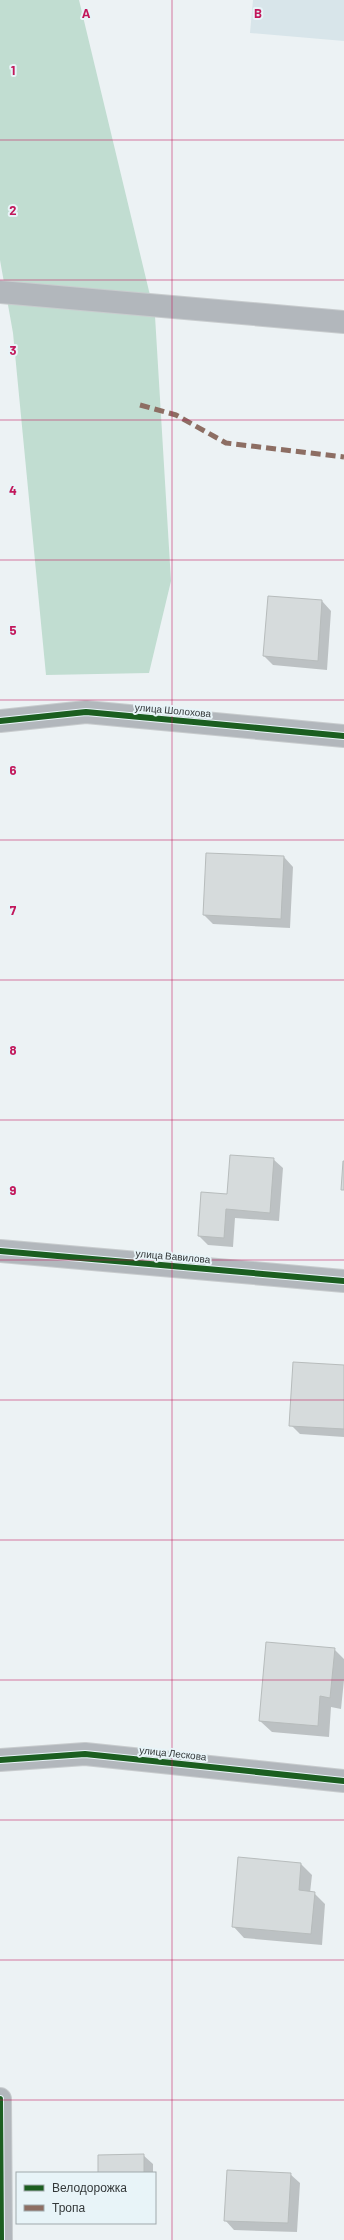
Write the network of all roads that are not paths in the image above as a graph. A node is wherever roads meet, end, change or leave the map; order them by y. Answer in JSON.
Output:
{"nodes":[{"id":1,"x":0,"y":292,"type":"edge"},
{"id":2,"x":344,"y":322,"type":"edge"},
{"id":3,"x":0,"y":721,"type":"edge"},
{"id":4,"x":344,"y":736,"type":"edge"},
{"id":5,"x":0,"y":1251,"type":"edge"},
{"id":6,"x":344,"y":1281,"type":"edge"},
{"id":7,"x":0,"y":1760,"type":"edge"},
{"id":8,"x":344,"y":1781,"type":"edge"},
{"id":9,"x":0,"y":2099,"type":"edge"},
{"id":10,"x":1,"y":2240,"type":"edge"}],
"edges":[{"from":1,"to":2,"type":"street"},
{"from":3,"to":4,"type":"street","name":"улица Шолохова"},
{"from":5,"to":6,"type":"street","name":"улица Вавилова"},
{"from":7,"to":8,"type":"street","name":"улица Лескова"},
{"from":9,"to":10,"type":"street"}]}
